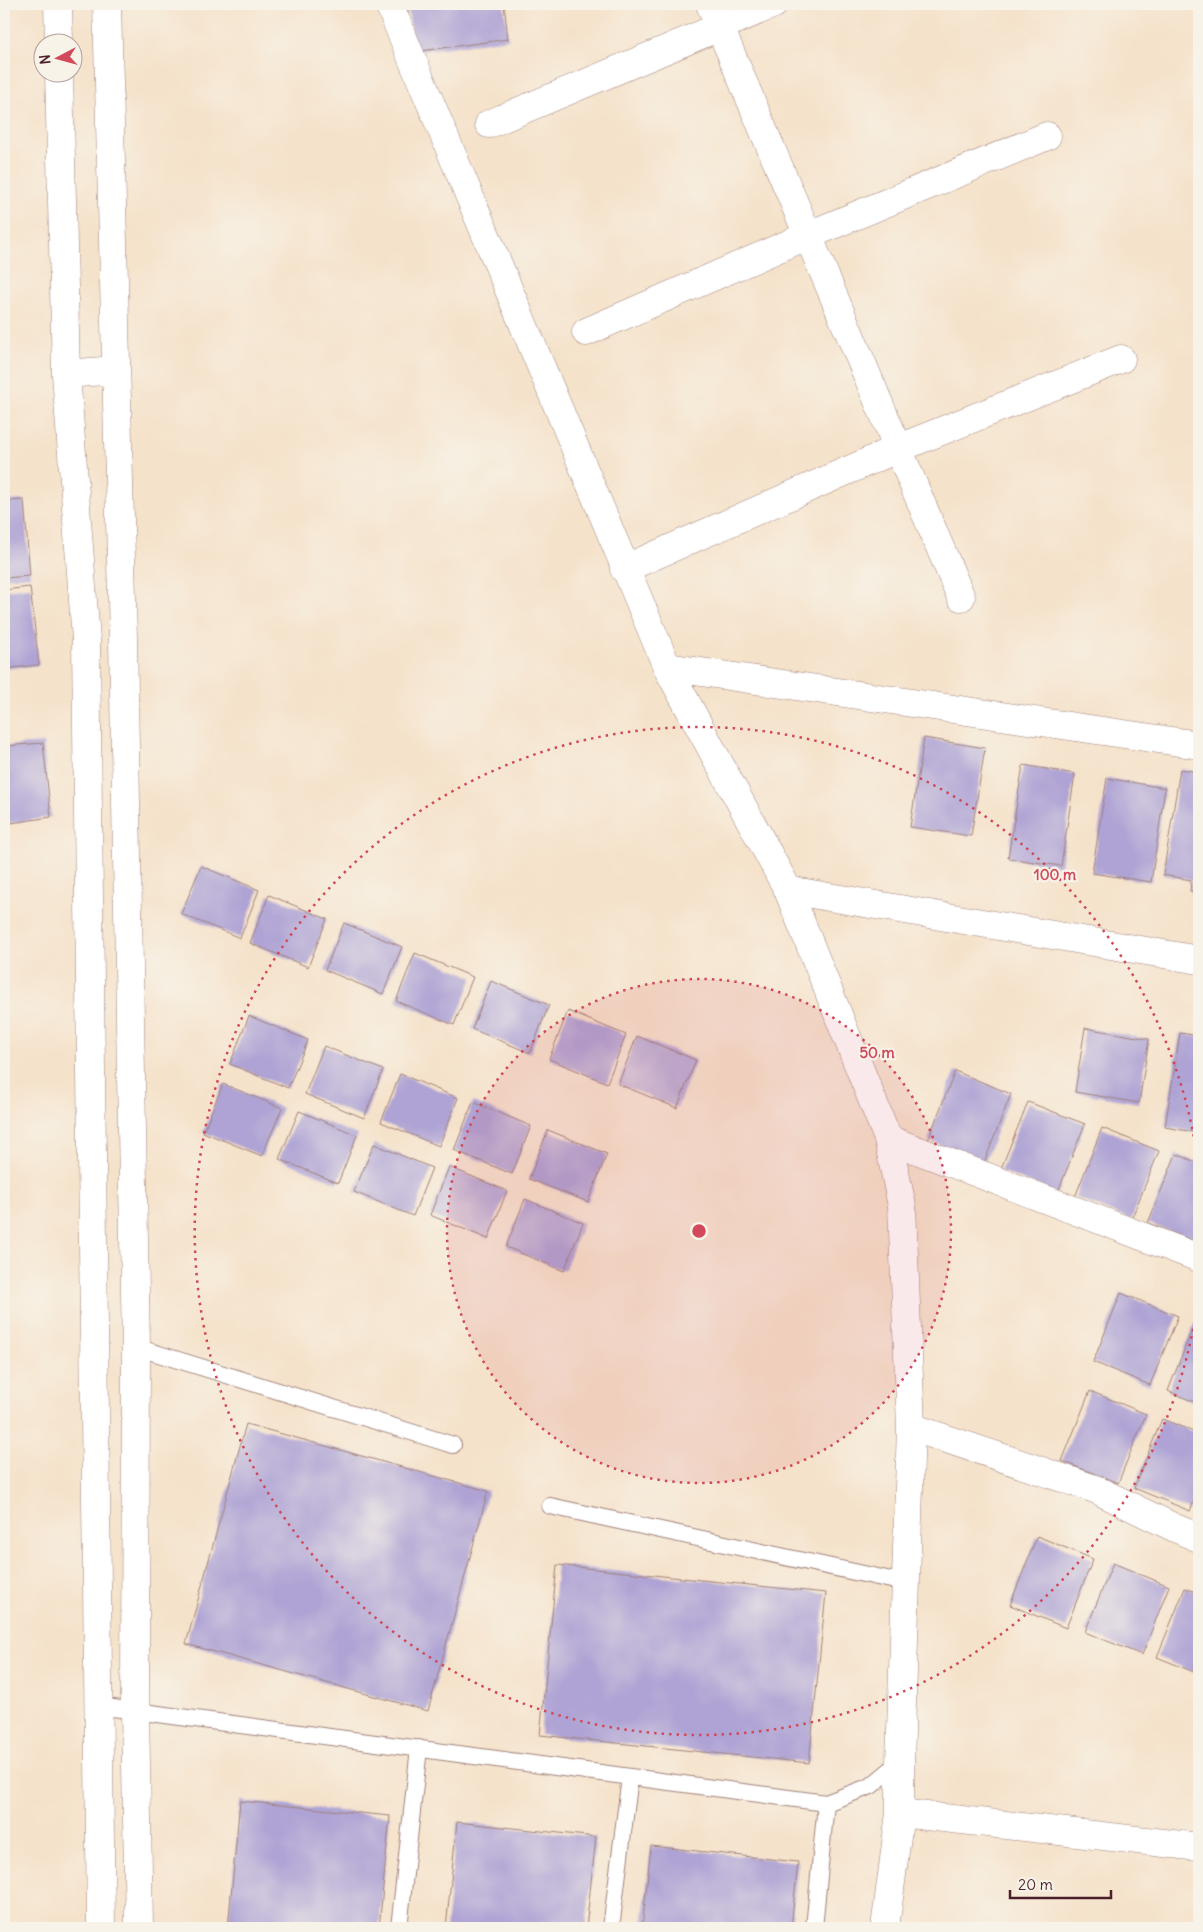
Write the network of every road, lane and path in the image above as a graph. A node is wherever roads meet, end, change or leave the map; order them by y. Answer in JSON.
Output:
{"nodes":[{"id":1,"x":58,"y":4,"type":"edge"},
{"id":2,"x":107,"y":4,"type":"edge"},
{"id":3,"x":389,"y":4,"type":"edge"},
{"id":4,"x":774,"y":4,"type":"edge"},
{"id":5,"x":715,"y":15,"type":"edge"},
{"id":6,"x":59,"y":32,"type":"edge"},
{"id":7,"x":60,"y":82,"type":"edge"},
{"id":8,"x":489,"y":124,"type":"dead end"},
{"id":9,"x":1047,"y":136,"type":"dead end"},
{"id":10,"x":809,"y":235,"type":"junction"},
{"id":11,"x":586,"y":332,"type":"dead end"},
{"id":12,"x":1121,"y":359,"type":"dead end"},
{"id":13,"x":116,"y":370,"type":"junction"},
{"id":14,"x":66,"y":374,"type":"junction"},
{"id":15,"x":899,"y":448,"type":"junction"},
{"id":16,"x":624,"y":569,"type":"junction"},
{"id":17,"x":961,"y":597,"type":"dead end"},
{"id":18,"x":123,"y":638,"type":"junction"},
{"id":19,"x":86,"y":640,"type":"junction"},
{"id":20,"x":667,"y":667,"type":"junction"},
{"id":21,"x":1199,"y":745,"type":"edge"},
{"id":22,"x":788,"y":890,"type":"junction"},
{"id":23,"x":1199,"y":960,"type":"edge"},
{"id":24,"x":888,"y":1139,"type":"junction"},
{"id":25,"x":1199,"y":1258,"type":"edge"},
{"id":26,"x":136,"y":1347,"type":"junction"},
{"id":27,"x":911,"y":1427,"type":"junction"},
{"id":28,"x":453,"y":1445,"type":"dead end"},
{"id":29,"x":550,"y":1506,"type":"dead end"},
{"id":30,"x":1199,"y":1538,"type":"edge"},
{"id":31,"x":905,"y":1583,"type":"junction"},
{"id":32,"x":98,"y":1706,"type":"junction"},
{"id":33,"x":135,"y":1710,"type":"junction"},
{"id":34,"x":419,"y":1748,"type":"junction"},
{"id":35,"x":900,"y":1762,"type":"junction"},
{"id":36,"x":630,"y":1776,"type":"junction"},
{"id":37,"x":826,"y":1803,"type":"junction"},
{"id":38,"x":900,"y":1813,"type":"junction"},
{"id":39,"x":1199,"y":1847,"type":"edge"},
{"id":40,"x":101,"y":1928,"type":"edge"},
{"id":41,"x":139,"y":1928,"type":"edge"},
{"id":42,"x":399,"y":1928,"type":"edge"},
{"id":43,"x":611,"y":1928,"type":"edge"},
{"id":44,"x":814,"y":1928,"type":"edge"},
{"id":45,"x":885,"y":1928,"type":"edge"}],
"edges":[{"from":1,"to":6,"type":"street"},
{"from":2,"to":13,"type":"street"},
{"from":3,"to":16,"type":"street"},
{"from":4,"to":5,"type":"street"},
{"from":5,"to":8,"type":"street"},
{"from":5,"to":10,"type":"street"},
{"from":7,"to":14,"type":"street"},
{"from":9,"to":10,"type":"street"},
{"from":10,"to":11,"type":"street"},
{"from":10,"to":15,"type":"street"},
{"from":12,"to":15,"type":"street"},
{"from":13,"to":14,"type":"street"},
{"from":13,"to":18,"type":"street"},
{"from":14,"to":19,"type":"street"},
{"from":15,"to":16,"type":"street"},
{"from":15,"to":17,"type":"street"},
{"from":16,"to":20,"type":"street"},
{"from":18,"to":19,"type":"street"},
{"from":18,"to":26,"type":"street"},
{"from":19,"to":32,"type":"street"},
{"from":20,"to":21,"type":"street"},
{"from":20,"to":22,"type":"street"},
{"from":22,"to":23,"type":"street"},
{"from":22,"to":24,"type":"street"},
{"from":24,"to":25,"type":"street"},
{"from":24,"to":27,"type":"street"},
{"from":26,"to":28,"type":"lane"},
{"from":26,"to":33,"type":"street"},
{"from":27,"to":30,"type":"street"},
{"from":27,"to":31,"type":"street"},
{"from":29,"to":31,"type":"lane"},
{"from":31,"to":35,"type":"street"},
{"from":32,"to":33,"type":"lane"},
{"from":32,"to":40,"type":"street"},
{"from":33,"to":34,"type":"lane"},
{"from":33,"to":41,"type":"street"},
{"from":34,"to":36,"type":"lane"},
{"from":34,"to":42,"type":"lane"},
{"from":35,"to":37,"type":"lane"},
{"from":35,"to":38,"type":"street"},
{"from":36,"to":37,"type":"lane"},
{"from":36,"to":43,"type":"lane"},
{"from":37,"to":44,"type":"lane"},
{"from":38,"to":39,"type":"street"},
{"from":38,"to":45,"type":"street"}]}
